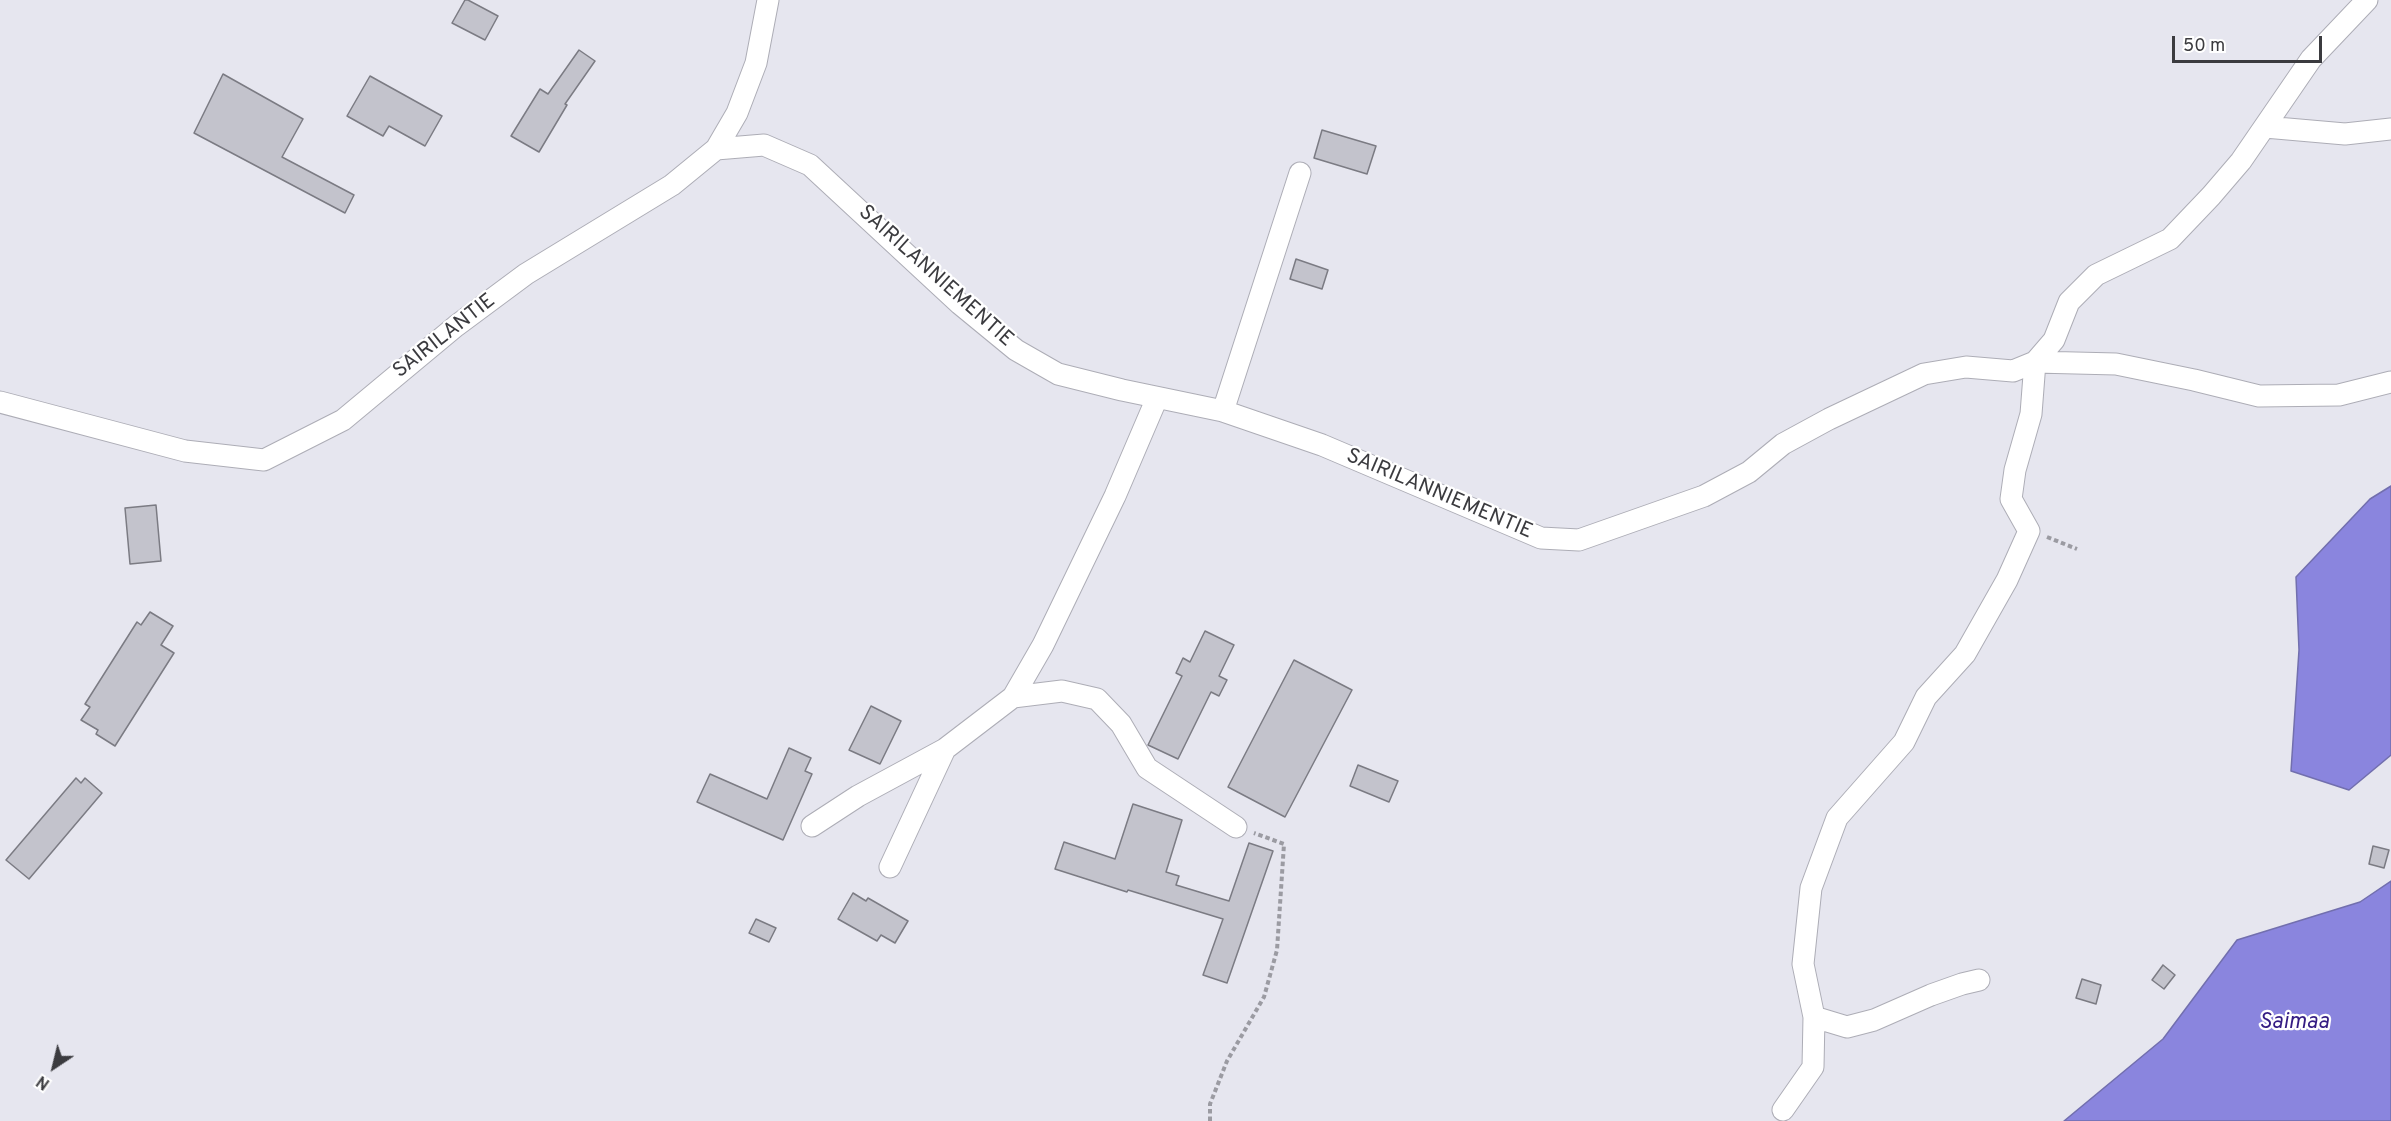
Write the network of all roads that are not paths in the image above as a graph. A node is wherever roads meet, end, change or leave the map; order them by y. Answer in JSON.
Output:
{"nodes":[{"id":1,"x":768,"y":0,"type":"edge"},
{"id":2,"x":2367,"y":0,"type":"edge"},
{"id":3,"x":2265,"y":127,"type":"junction"},
{"id":4,"x":2391,"y":129,"type":"edge"},
{"id":5,"x":716,"y":149,"type":"junction"},
{"id":6,"x":1300,"y":173,"type":"dead end"},
{"id":7,"x":2035,"y":362,"type":"junction"},
{"id":8,"x":2391,"y":382,"type":"edge"},
{"id":9,"x":1158,"y":398,"type":"junction"},
{"id":10,"x":0,"y":402,"type":"edge"},
{"id":11,"x":1223,"y":411,"type":"junction"},
{"id":12,"x":1013,"y":697,"type":"junction"},
{"id":13,"x":945,"y":749,"type":"junction"},
{"id":14,"x":812,"y":826,"type":"dead end"},
{"id":15,"x":1236,"y":827,"type":"road end"},
{"id":16,"x":890,"y":867,"type":"dead end"},
{"id":17,"x":1979,"y":980,"type":"dead end"},
{"id":18,"x":1814,"y":1017,"type":"junction"},
{"id":19,"x":1784,"y":1110,"type":"dead end"}],
"edges":[{"from":1,"to":5,"type":"street","name":"SAIRILANTIE"},
{"from":2,"to":3,"type":"street"},
{"from":3,"to":4,"type":"street"},
{"from":3,"to":7,"type":"street"},
{"from":5,"to":9,"type":"street","name":"SAIRILANNIEMENTIE"},
{"from":5,"to":10,"type":"street","name":"SAIRILANTIE"},
{"from":6,"to":11,"type":"street"},
{"from":7,"to":8,"type":"street"},
{"from":7,"to":11,"type":"street","name":"SAIRILANNIEMENTIE"},
{"from":7,"to":18,"type":"street"},
{"from":9,"to":11,"type":"street","name":"SAIRILANNIEMENTIE"},
{"from":9,"to":12,"type":"street"},
{"from":12,"to":13,"type":"street"},
{"from":12,"to":15,"type":"street"},
{"from":13,"to":14,"type":"street"},
{"from":13,"to":16,"type":"street"},
{"from":17,"to":18,"type":"street"},
{"from":18,"to":19,"type":"street"}]}
